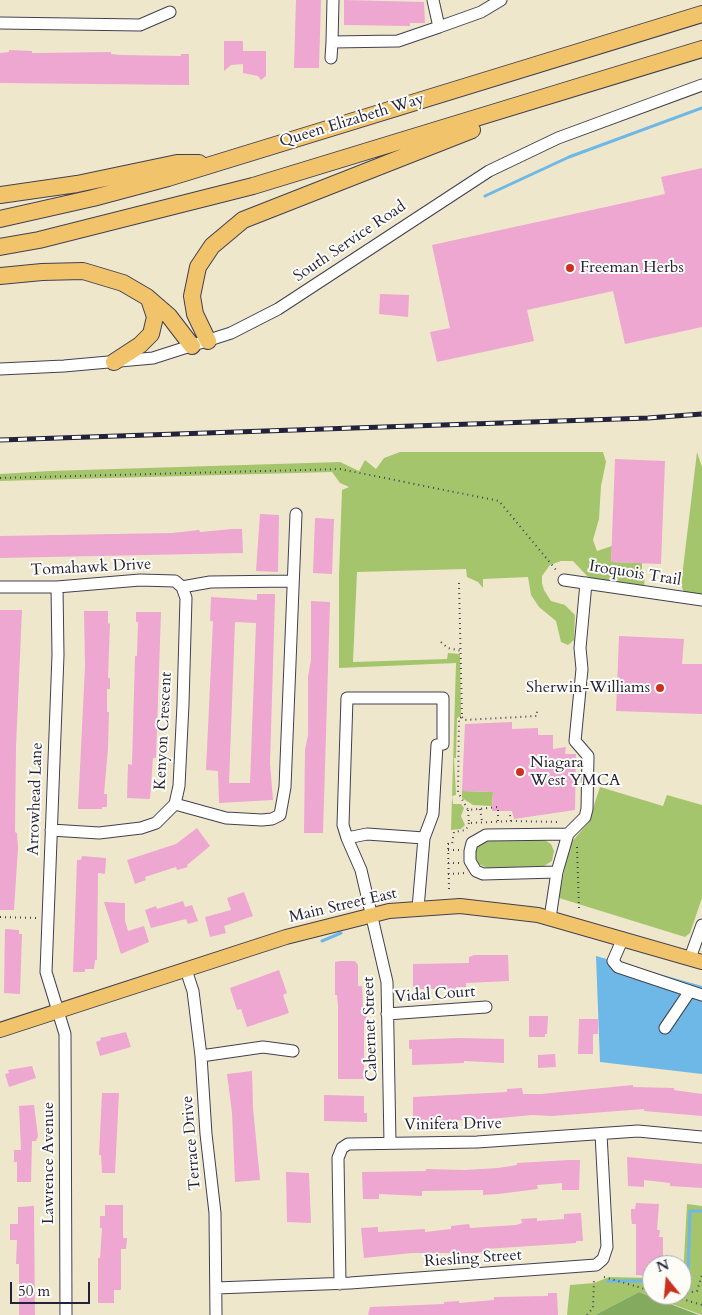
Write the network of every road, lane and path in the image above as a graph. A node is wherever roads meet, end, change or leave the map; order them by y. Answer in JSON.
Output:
{"nodes":[{"id":1,"x":332,"y":0,"type":"edge"},
{"id":2,"x":433,"y":0,"type":"edge"},
{"id":3,"x":501,"y":0,"type":"edge"},
{"id":4,"x":170,"y":12,"type":"dead end"},
{"id":5,"x":702,"y":14,"type":"edge"},
{"id":6,"x":0,"y":23,"type":"edge"},
{"id":7,"x":439,"y":27,"type":"junction"},
{"id":8,"x":332,"y":42,"type":"junction"},
{"id":9,"x":702,"y":49,"type":"edge"},
{"id":10,"x":331,"y":58,"type":"dead end"},
{"id":11,"x":617,"y":75,"type":"junction"},
{"id":12,"x":702,"y":84,"type":"edge"},
{"id":13,"x":216,"y":162,"type":"junction"},
{"id":14,"x":0,"y":195,"type":"edge"},
{"id":15,"x":0,"y":219,"type":"edge"},
{"id":16,"x":0,"y":247,"type":"edge"},
{"id":17,"x":0,"y":276,"type":"edge"},
{"id":18,"x":147,"y":298,"type":"junction"},
{"id":19,"x":208,"y":341,"type":"junction"},
{"id":20,"x":192,"y":346,"type":"junction"},
{"id":21,"x":114,"y":362,"type":"junction"},
{"id":22,"x":0,"y":369,"type":"edge"},
{"id":23,"x":0,"y":478,"type":"edge"},
{"id":24,"x":296,"y":514,"type":"dead end"},
{"id":25,"x":564,"y":580,"type":"joint"},
{"id":26,"x":292,"y":581,"type":"junction"},
{"id":27,"x":459,"y":583,"type":"dead end"},
{"id":28,"x":586,"y":583,"type":"junction"},
{"id":29,"x":57,"y":586,"type":"junction"},
{"id":30,"x":182,"y":586,"type":"junction"},
{"id":31,"x":0,"y":588,"type":"edge"},
{"id":32,"x":702,"y":600,"type":"edge"},
{"id":33,"x":441,"y":642,"type":"dead end"},
{"id":34,"x":462,"y":651,"type":"junction"},
{"id":35,"x":537,"y":708,"type":"dead end"},
{"id":36,"x":462,"y":717,"type":"junction"},
{"id":37,"x":175,"y":804,"type":"junction"},
{"id":38,"x":480,"y":809,"type":"junction"},
{"id":39,"x":468,"y":810,"type":"junction"},
{"id":40,"x":513,"y":815,"type":"dead end"},
{"id":41,"x":498,"y":821,"type":"junction"},
{"id":42,"x":511,"y":821,"type":"junction"},
{"id":43,"x":482,"y":822,"type":"junction"},
{"id":44,"x":469,"y":823,"type":"junction"},
{"id":45,"x":562,"y":823,"type":"dead end"},
{"id":46,"x":51,"y":830,"type":"junction"},
{"id":47,"x":568,"y":834,"type":"junction"},
{"id":48,"x":347,"y":838,"type":"junction"},
{"id":49,"x":424,"y":838,"type":"junction"},
{"id":50,"x":576,"y":844,"type":"dead end"},
{"id":51,"x":448,"y":850,"type":"junction"},
{"id":52,"x":463,"y":850,"type":"dead end"},
{"id":53,"x":464,"y":862,"type":"dead end"},
{"id":54,"x":448,"y":863,"type":"junction"},
{"id":55,"x":556,"y":872,"type":"junction"},
{"id":56,"x":448,"y":874,"type":"junction"},
{"id":57,"x":464,"y":874,"type":"dead end"},
{"id":58,"x":449,"y":889,"type":"dead end"},
{"id":59,"x":418,"y":908,"type":"junction"},
{"id":60,"x":579,"y":908,"type":"dead end"},
{"id":61,"x":371,"y":915,"type":"junction"},
{"id":62,"x":0,"y":917,"type":"edge"},
{"id":63,"x":47,"y":918,"type":"junction"},
{"id":64,"x":550,"y":918,"type":"junction"},
{"id":65,"x":702,"y":925,"type":"edge"},
{"id":66,"x":623,"y":938,"type":"junction"},
{"id":67,"x":696,"y":960,"type":"edge"},
{"id":68,"x":186,"y":970,"type":"junction"},
{"id":69,"x":696,"y":993,"type":"edge"},
{"id":70,"x":486,"y":1007,"type":"dead end"},
{"id":71,"x":59,"y":1012,"type":"junction"},
{"id":72,"x":387,"y":1014,"type":"junction"},
{"id":73,"x":665,"y":1028,"type":"dead end"},
{"id":74,"x":0,"y":1030,"type":"edge"},
{"id":75,"x":293,"y":1051,"type":"dead end"},
{"id":76,"x":201,"y":1056,"type":"junction"},
{"id":77,"x":601,"y":1134,"type":"junction"},
{"id":78,"x":702,"y":1137,"type":"edge"},
{"id":79,"x":390,"y":1143,"type":"junction"},
{"id":80,"x":702,"y":1275,"type":"edge"},
{"id":81,"x":604,"y":1277,"type":"dead end"},
{"id":82,"x":594,"y":1280,"type":"dead end"},
{"id":83,"x":340,"y":1284,"type":"junction"},
{"id":84,"x":216,"y":1288,"type":"junction"},
{"id":85,"x":642,"y":1288,"type":"edge"},
{"id":86,"x":692,"y":1292,"type":"edge"},
{"id":87,"x":66,"y":1315,"type":"edge"},
{"id":88,"x":216,"y":1315,"type":"edge"},
{"id":89,"x":587,"y":1315,"type":"edge"}],
"edges":[{"from":1,"to":8,"type":"street"},
{"from":2,"to":7,"type":"street"},
{"from":3,"to":7,"type":"street"},
{"from":4,"to":6,"type":"street"},
{"from":5,"to":13,"type":"highway","name":"Queen Elizabeth Way"},
{"from":7,"to":8,"type":"street"},
{"from":8,"to":10,"type":"street"},
{"from":9,"to":11,"type":"highway","name":"Queen Elizabeth Way"},
{"from":11,"to":16,"type":"highway","name":"Queen Elizabeth Way"},
{"from":11,"to":19,"type":"highway"},
{"from":12,"to":19,"type":"street","name":"South Service Road"},
{"from":13,"to":14,"type":"highway"},
{"from":13,"to":15,"type":"highway","name":"Queen Elizabeth Way"},
{"from":17,"to":18,"type":"highway"},
{"from":18,"to":20,"type":"highway"},
{"from":18,"to":21,"type":"highway"},
{"from":19,"to":20,"type":"street","name":"South Service Road"},
{"from":20,"to":21,"type":"street","name":"South Service Road"},
{"from":21,"to":22,"type":"street","name":"South Service Road"},
{"from":23,"to":25,"type":"path"},
{"from":24,"to":26,"type":"street"},
{"from":25,"to":28,"type":"street","name":"Iroquois Trail"},
{"from":26,"to":30,"type":"street"},
{"from":26,"to":37,"type":"street"},
{"from":27,"to":34,"type":"path"},
{"from":28,"to":32,"type":"street","name":"Iroquois Trail"},
{"from":28,"to":47,"type":"street"},
{"from":29,"to":30,"type":"street","name":"Tomahawk Drive"},
{"from":29,"to":31,"type":"street","name":"Tomahawk Drive"},
{"from":29,"to":46,"type":"street","name":"Arrowhead Lane"},
{"from":30,"to":37,"type":"street","name":"Kenyon Crescent"},
{"from":33,"to":34,"type":"path"},
{"from":34,"to":36,"type":"path"},
{"from":35,"to":36,"type":"path"},
{"from":36,"to":39,"type":"path"},
{"from":37,"to":46,"type":"street","name":"Kenyon Crescent"},
{"from":38,"to":39,"type":"path"},
{"from":38,"to":41,"type":"path"},
{"from":38,"to":43,"type":"path"},
{"from":39,"to":44,"type":"path"},
{"from":40,"to":42,"type":"path"},
{"from":41,"to":42,"type":"path"},
{"from":41,"to":43,"type":"path"},
{"from":42,"to":45,"type":"path"},
{"from":43,"to":44,"type":"path"},
{"from":44,"to":51,"type":"path"},
{"from":46,"to":63,"type":"street","name":"Arrowhead Lane"},
{"from":47,"to":55,"type":"street"},
{"from":47,"to":55,"type":"street"},
{"from":48,"to":49,"type":"street"},
{"from":48,"to":49,"type":"street","name":"Cabernet Street"},
{"from":48,"to":61,"type":"street","name":"Cabernet Street"},
{"from":49,"to":59,"type":"street"},
{"from":50,"to":60,"type":"path"},
{"from":51,"to":52,"type":"path"},
{"from":51,"to":54,"type":"path"},
{"from":53,"to":54,"type":"path"},
{"from":54,"to":56,"type":"path"},
{"from":55,"to":64,"type":"street"},
{"from":56,"to":57,"type":"path"},
{"from":56,"to":58,"type":"path"},
{"from":59,"to":61,"type":"main road","name":"Main Street East"},
{"from":59,"to":64,"type":"main road","name":"Main Street East"},
{"from":61,"to":68,"type":"main road","name":"Main Street East"},
{"from":61,"to":72,"type":"street","name":"Cabernet Street"},
{"from":62,"to":63,"type":"path"},
{"from":63,"to":71,"type":"street","name":"Arrowhead Lane"},
{"from":64,"to":66,"type":"main road","name":"Main Street East"},
{"from":65,"to":67,"type":"street"},
{"from":66,"to":67,"type":"main road","name":"Main Street East"},
{"from":66,"to":69,"type":"street"},
{"from":68,"to":71,"type":"main road","name":"Main Street East"},
{"from":68,"to":76,"type":"street","name":"Terrace Drive"},
{"from":69,"to":73,"type":"street"},
{"from":70,"to":72,"type":"street","name":"Vidal Court"},
{"from":71,"to":74,"type":"main road","name":"Main Street East"},
{"from":71,"to":87,"type":"street","name":"Lawrence Avenue"},
{"from":72,"to":79,"type":"street","name":"Cabernet Street"},
{"from":75,"to":76,"type":"street"},
{"from":76,"to":84,"type":"street","name":"Terrace Drive"},
{"from":77,"to":78,"type":"street","name":"Vinifera Drive"},
{"from":77,"to":79,"type":"street","name":"Vinifera Drive"},
{"from":77,"to":83,"type":"street","name":"Riesling Street"},
{"from":79,"to":83,"type":"street","name":"Vinifera Drive"},
{"from":80,"to":86,"type":"path"},
{"from":81,"to":85,"type":"path"},
{"from":82,"to":89,"type":"path"},
{"from":83,"to":84,"type":"street","name":"Riesling Street"},
{"from":84,"to":88,"type":"street","name":"Terrace Drive"}]}
